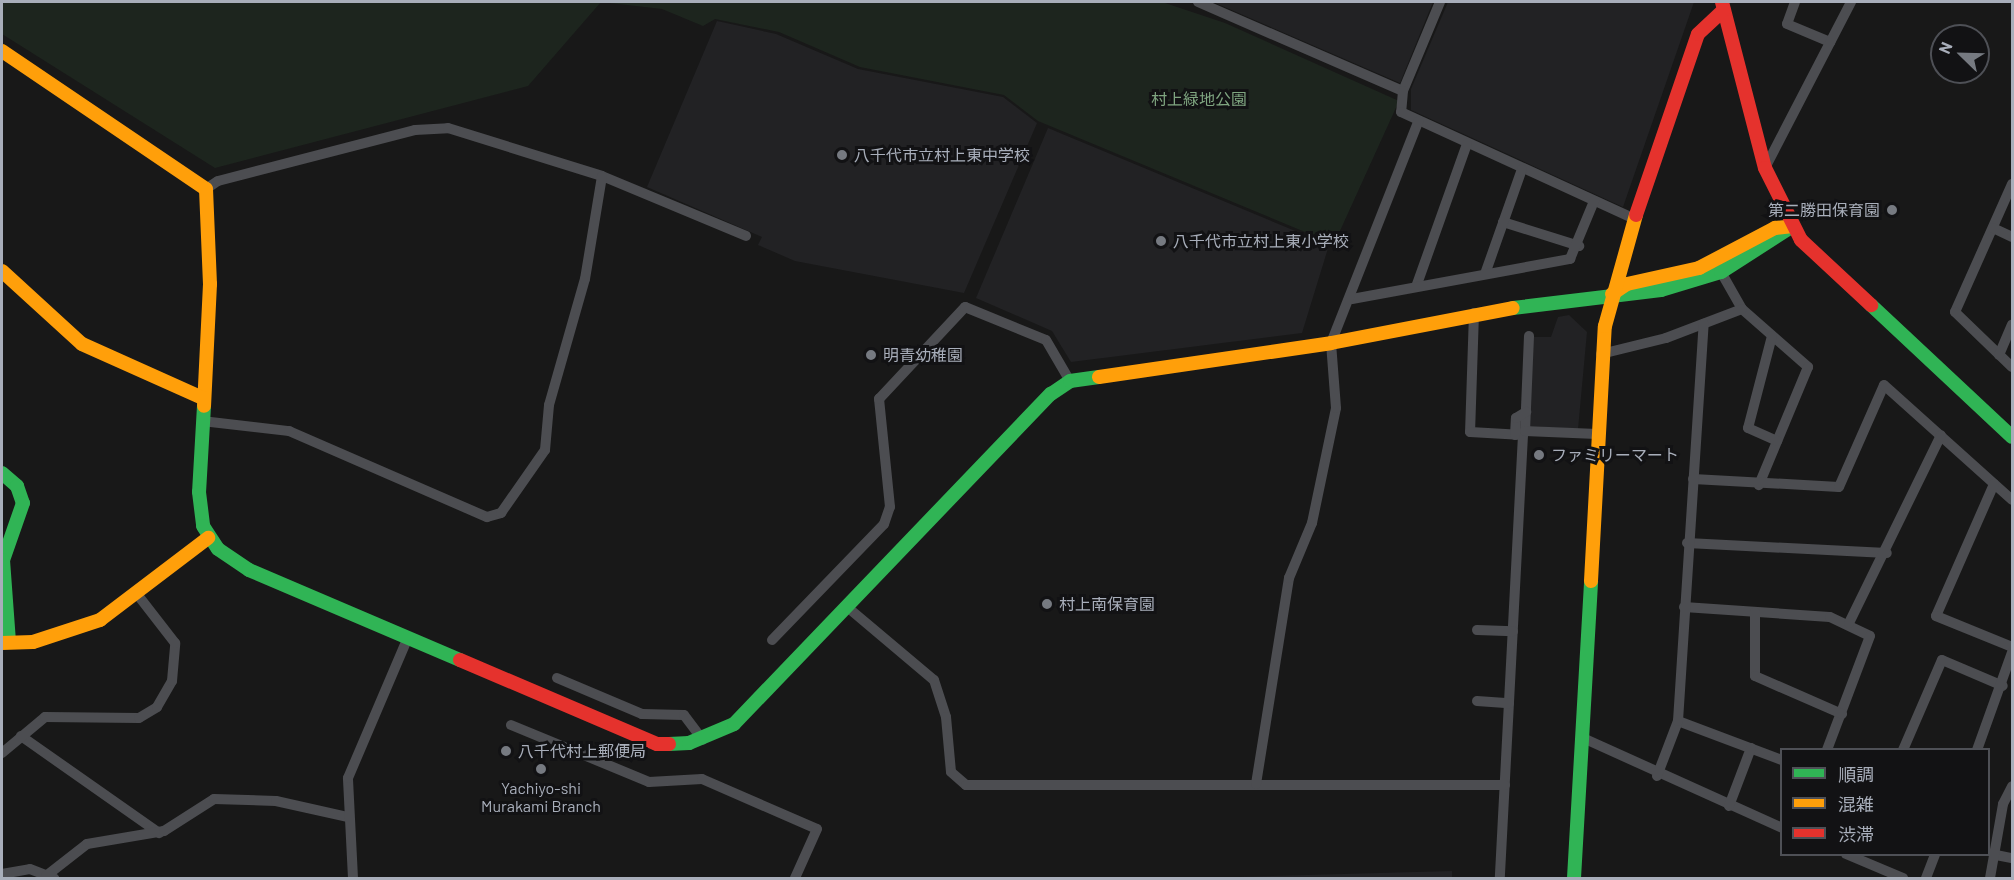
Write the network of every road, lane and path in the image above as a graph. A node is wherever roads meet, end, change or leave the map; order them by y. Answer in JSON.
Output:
{"nodes":[{"id":1,"x":1198,"y":2,"type":"edge"},
{"id":2,"x":1440,"y":2,"type":"edge"},
{"id":3,"x":1795,"y":2,"type":"edge"},
{"id":4,"x":1851,"y":2,"type":"edge"},
{"id":5,"x":1723,"y":6,"type":"edge"},
{"id":6,"x":1830,"y":42,"type":"junction"},
{"id":7,"x":2,"y":51,"type":"edge"},
{"id":8,"x":1403,"y":92,"type":"junction"},
{"id":9,"x":1418,"y":122,"type":"junction"},
{"id":10,"x":1467,"y":144,"type":"junction"},
{"id":11,"x":1765,"y":168,"type":"junction"},
{"id":12,"x":1522,"y":169,"type":"junction"},
{"id":13,"x":602,"y":176,"type":"junction"},
{"id":14,"x":2013,"y":184,"type":"edge"},
{"id":15,"x":206,"y":189,"type":"junction"},
{"id":16,"x":1594,"y":201,"type":"junction"},
{"id":17,"x":1633,"y":218,"type":"junction"},
{"id":18,"x":1503,"y":222,"type":"junction"},
{"id":19,"x":1792,"y":226,"type":"junction"},
{"id":20,"x":1993,"y":228,"type":"junction"},
{"id":21,"x":746,"y":236,"type":"dead end"},
{"id":22,"x":2013,"y":237,"type":"edge"},
{"id":23,"x":1578,"y":246,"type":"junction"},
{"id":24,"x":2,"y":271,"type":"edge"},
{"id":25,"x":1720,"y":272,"type":"junction"},
{"id":26,"x":1485,"y":274,"type":"junction"},
{"id":27,"x":1416,"y":287,"type":"junction"},
{"id":28,"x":1611,"y":294,"type":"junction"},
{"id":29,"x":1352,"y":299,"type":"junction"},
{"id":30,"x":1742,"y":309,"type":"junction"},
{"id":31,"x":1474,"y":313,"type":"junction"},
{"id":32,"x":1704,"y":324,"type":"junction"},
{"id":33,"x":2013,"y":326,"type":"edge"},
{"id":34,"x":1529,"y":336,"type":"dead end"},
{"id":35,"x":1772,"y":336,"type":"junction"},
{"id":36,"x":1331,"y":343,"type":"junction"},
{"id":37,"x":1601,"y":354,"type":"junction"},
{"id":38,"x":1999,"y":355,"type":"junction"},
{"id":39,"x":2013,"y":367,"type":"edge"},
{"id":40,"x":1070,"y":381,"type":"junction"},
{"id":41,"x":203,"y":398,"type":"junction"},
{"id":42,"x":1526,"y":412,"type":"junction"},
{"id":43,"x":202,"y":421,"type":"junction"},
{"id":44,"x":1598,"y":434,"type":"junction"},
{"id":45,"x":1515,"y":435,"type":"junction"},
{"id":46,"x":1941,"y":435,"type":"junction"},
{"id":47,"x":2013,"y":437,"type":"edge"},
{"id":48,"x":1777,"y":441,"type":"junction"},
{"id":49,"x":2,"y":473,"type":"edge"},
{"id":50,"x":1693,"y":480,"type":"junction"},
{"id":51,"x":1994,"y":484,"type":"junction"},
{"id":52,"x":1759,"y":485,"type":"junction"},
{"id":53,"x":2013,"y":500,"type":"edge"},
{"id":54,"x":208,"y":538,"type":"junction"},
{"id":55,"x":1687,"y":543,"type":"junction"},
{"id":56,"x":1887,"y":553,"type":"junction"},
{"id":57,"x":137,"y":594,"type":"junction"},
{"id":58,"x":846,"y":606,"type":"junction"},
{"id":59,"x":1684,"y":607,"type":"junction"},
{"id":60,"x":1755,"y":612,"type":"junction"},
{"id":61,"x":1849,"y":623,"type":"junction"},
{"id":62,"x":1477,"y":630,"type":"dead end"},
{"id":63,"x":1513,"y":631,"type":"junction"},
{"id":64,"x":407,"y":640,"type":"junction"},
{"id":65,"x":772,"y":640,"type":"dead end"},
{"id":66,"x":5,"y":642,"type":"edge"},
{"id":67,"x":2013,"y":647,"type":"edge"},
{"id":68,"x":2013,"y":652,"type":"edge"},
{"id":69,"x":558,"y":678,"type":"dead end"},
{"id":70,"x":2003,"y":686,"type":"junction"},
{"id":71,"x":1477,"y":701,"type":"dead end"},
{"id":72,"x":1509,"y":703,"type":"junction"},
{"id":73,"x":1842,"y":714,"type":"junction"},
{"id":74,"x":1678,"y":721,"type":"junction"},
{"id":75,"x":511,"y":724,"type":"dead end"},
{"id":76,"x":21,"y":736,"type":"junction"},
{"id":77,"x":1583,"y":738,"type":"junction"},
{"id":78,"x":702,"y":740,"type":"junction"},
{"id":79,"x":1751,"y":748,"type":"junction"},
{"id":80,"x":1828,"y":748,"type":"edge"},
{"id":81,"x":1904,"y":748,"type":"edge"},
{"id":82,"x":1978,"y":748,"type":"edge"},
{"id":83,"x":2,"y":753,"type":"edge"},
{"id":84,"x":1780,"y":759,"type":"edge"},
{"id":85,"x":1657,"y":776,"type":"junction"},
{"id":86,"x":1256,"y":784,"type":"junction"},
{"id":87,"x":1505,"y":785,"type":"junction"},
{"id":88,"x":2013,"y":786,"type":"edge"},
{"id":89,"x":2008,"y":805,"type":"edge"},
{"id":90,"x":1729,"y":806,"type":"junction"},
{"id":91,"x":348,"y":817,"type":"junction"},
{"id":92,"x":1780,"y":827,"type":"edge"},
{"id":93,"x":159,"y":833,"type":"junction"},
{"id":94,"x":1996,"y":855,"type":"junction"},
{"id":95,"x":1848,"y":856,"type":"edge"},
{"id":96,"x":1935,"y":856,"type":"edge"},
{"id":97,"x":2013,"y":858,"type":"edge"},
{"id":98,"x":2,"y":872,"type":"edge"},
{"id":99,"x":1500,"y":874,"type":"edge"},
{"id":100,"x":1574,"y":875,"type":"edge"},
{"id":101,"x":50,"y":877,"type":"edge"},
{"id":102,"x":353,"y":879,"type":"edge"},
{"id":103,"x":795,"y":879,"type":"edge"},
{"id":104,"x":1904,"y":879,"type":"edge"},
{"id":105,"x":1926,"y":879,"type":"edge"},
{"id":106,"x":1990,"y":879,"type":"edge"}],
"edges":[{"from":1,"to":8,"type":"street"},
{"from":2,"to":8,"type":"street"},
{"from":3,"to":6,"type":"street"},
{"from":4,"to":6,"type":"street"},
{"from":5,"to":11,"type":"street"},
{"from":5,"to":17,"type":"street"},
{"from":6,"to":11,"type":"street"},
{"from":7,"to":15,"type":"street"},
{"from":8,"to":9,"type":"street"},
{"from":9,"to":10,"type":"street"},
{"from":9,"to":29,"type":"street"},
{"from":10,"to":12,"type":"street"},
{"from":10,"to":27,"type":"street"},
{"from":11,"to":19,"type":"street"},
{"from":12,"to":16,"type":"street"},
{"from":12,"to":18,"type":"street"},
{"from":13,"to":15,"type":"street"},
{"from":13,"to":21,"type":"street"},
{"from":13,"to":43,"type":"street"},
{"from":14,"to":20,"type":"street"},
{"from":15,"to":41,"type":"street"},
{"from":16,"to":17,"type":"street"},
{"from":16,"to":23,"type":"street"},
{"from":17,"to":28,"type":"street"},
{"from":18,"to":23,"type":"street"},
{"from":18,"to":26,"type":"street"},
{"from":19,"to":25,"type":"street"},
{"from":19,"to":28,"type":"street"},
{"from":19,"to":47,"type":"street"},
{"from":20,"to":22,"type":"street"},
{"from":20,"to":38,"type":"street"},
{"from":23,"to":26,"type":"street"},
{"from":24,"to":41,"type":"street"},
{"from":25,"to":28,"type":"street"},
{"from":25,"to":30,"type":"street"},
{"from":26,"to":27,"type":"street"},
{"from":27,"to":29,"type":"street"},
{"from":28,"to":31,"type":"street"},
{"from":28,"to":37,"type":"street"},
{"from":29,"to":36,"type":"street"},
{"from":30,"to":32,"type":"street"},
{"from":30,"to":35,"type":"street"},
{"from":31,"to":36,"type":"street"},
{"from":31,"to":45,"type":"street"},
{"from":32,"to":37,"type":"street"},
{"from":32,"to":50,"type":"street"},
{"from":33,"to":38,"type":"street"},
{"from":34,"to":42,"type":"street"},
{"from":35,"to":48,"type":"street"},
{"from":35,"to":48,"type":"street"},
{"from":36,"to":40,"type":"street"},
{"from":36,"to":86,"type":"street"},
{"from":37,"to":44,"type":"street"},
{"from":38,"to":39,"type":"street"},
{"from":40,"to":58,"type":"street"},
{"from":40,"to":65,"type":"street"},
{"from":41,"to":43,"type":"street"},
{"from":42,"to":44,"type":"street"},
{"from":42,"to":45,"type":"street"},
{"from":43,"to":54,"type":"street"},
{"from":44,"to":77,"type":"street"},
{"from":45,"to":63,"type":"street"},
{"from":46,"to":51,"type":"street"},
{"from":46,"to":52,"type":"street"},
{"from":46,"to":56,"type":"street"},
{"from":48,"to":52,"type":"street"},
{"from":49,"to":66,"type":"street"},
{"from":50,"to":52,"type":"street"},
{"from":50,"to":55,"type":"street"},
{"from":51,"to":53,"type":"street"},
{"from":51,"to":67,"type":"street"},
{"from":54,"to":57,"type":"street"},
{"from":54,"to":64,"type":"street"},
{"from":55,"to":56,"type":"street"},
{"from":55,"to":59,"type":"street"},
{"from":56,"to":61,"type":"street"},
{"from":57,"to":66,"type":"street"},
{"from":57,"to":76,"type":"street"},
{"from":58,"to":78,"type":"street"},
{"from":58,"to":86,"type":"street"},
{"from":59,"to":60,"type":"street"},
{"from":59,"to":74,"type":"street"},
{"from":60,"to":61,"type":"street"},
{"from":60,"to":73,"type":"street"},
{"from":61,"to":73,"type":"street"},
{"from":62,"to":63,"type":"street"},
{"from":63,"to":72,"type":"street"},
{"from":64,"to":78,"type":"street"},
{"from":64,"to":91,"type":"street"},
{"from":68,"to":70,"type":"street"},
{"from":69,"to":78,"type":"street"},
{"from":70,"to":81,"type":"street"},
{"from":70,"to":82,"type":"street"},
{"from":71,"to":72,"type":"street"},
{"from":72,"to":87,"type":"street"},
{"from":73,"to":80,"type":"street"},
{"from":74,"to":79,"type":"street"},
{"from":74,"to":85,"type":"street"},
{"from":75,"to":103,"type":"street"},
{"from":76,"to":83,"type":"street"},
{"from":76,"to":93,"type":"street"},
{"from":77,"to":85,"type":"street"},
{"from":77,"to":100,"type":"street"},
{"from":79,"to":84,"type":"street"},
{"from":79,"to":90,"type":"street"},
{"from":85,"to":90,"type":"street"},
{"from":86,"to":87,"type":"street"},
{"from":87,"to":99,"type":"street"},
{"from":88,"to":89,"type":"street"},
{"from":89,"to":94,"type":"street"},
{"from":90,"to":92,"type":"street"},
{"from":91,"to":93,"type":"street"},
{"from":91,"to":102,"type":"street"},
{"from":93,"to":101,"type":"street"},
{"from":94,"to":97,"type":"street"},
{"from":94,"to":106,"type":"street"},
{"from":95,"to":104,"type":"street"},
{"from":96,"to":105,"type":"street"},
{"from":98,"to":101,"type":"street"}]}
